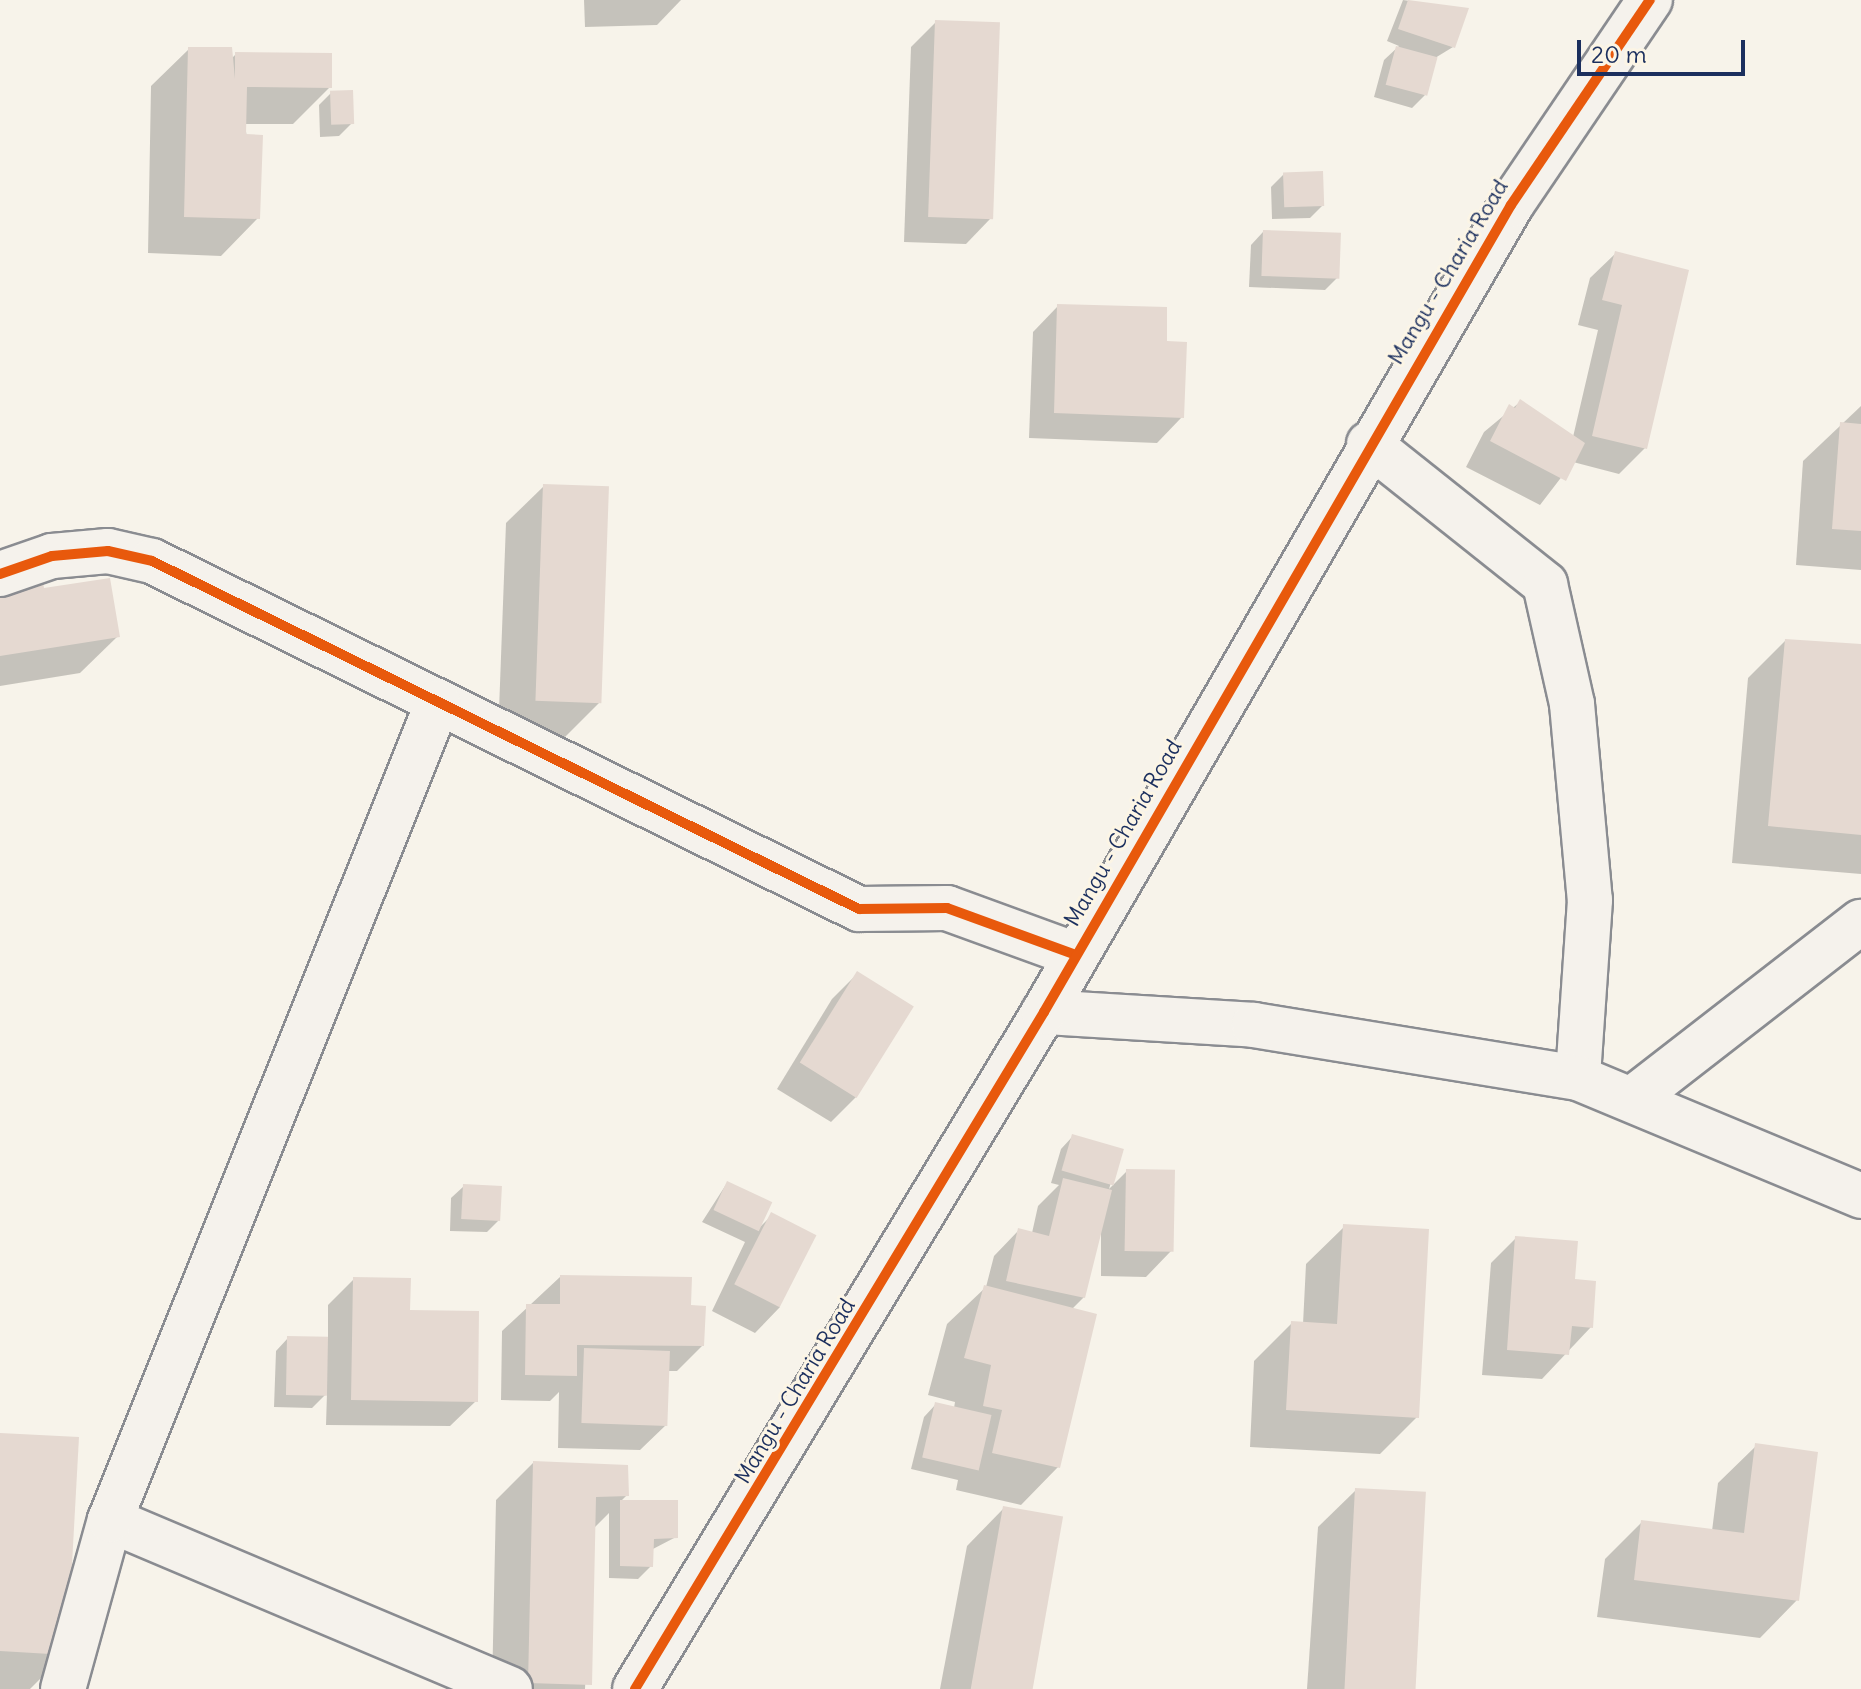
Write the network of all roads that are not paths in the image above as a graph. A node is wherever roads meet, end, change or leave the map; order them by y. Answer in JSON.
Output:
{"nodes":[{"id":1,"x":1650,"y":0,"type":"edge"},
{"id":2,"x":1369,"y":444,"type":"junction"},
{"id":3,"x":0,"y":574,"type":"edge"},
{"id":4,"x":438,"y":702,"type":"junction"},
{"id":5,"x":1861,"y":922,"type":"edge"},
{"id":6,"x":1076,"y":955,"type":"junction"},
{"id":7,"x":1044,"y":1012,"type":"junction"},
{"id":8,"x":1578,"y":1078,"type":"junction"},
{"id":9,"x":1635,"y":1097,"type":"junction"},
{"id":10,"x":1861,"y":1196,"type":"edge"},
{"id":11,"x":110,"y":1520,"type":"junction"},
{"id":12,"x":63,"y":1689,"type":"edge"},
{"id":13,"x":510,"y":1689,"type":"edge"},
{"id":14,"x":635,"y":1689,"type":"edge"}],
"edges":[{"from":1,"to":2,"type":"street","name":"Mangu - Charia Road"},
{"from":2,"to":6,"type":"street","name":"Mangu - Charia Road"},
{"from":2,"to":8,"type":"street"},
{"from":3,"to":4,"type":"street"},
{"from":4,"to":6,"type":"street"},
{"from":4,"to":11,"type":"street"},
{"from":5,"to":9,"type":"street"},
{"from":6,"to":7,"type":"street","name":"Mangu - Charia Road"},
{"from":7,"to":8,"type":"street"},
{"from":7,"to":14,"type":"street","name":"Mangu - Charia Road"},
{"from":8,"to":9,"type":"street"},
{"from":9,"to":10,"type":"street"},
{"from":11,"to":12,"type":"street"},
{"from":11,"to":13,"type":"street"}]}
